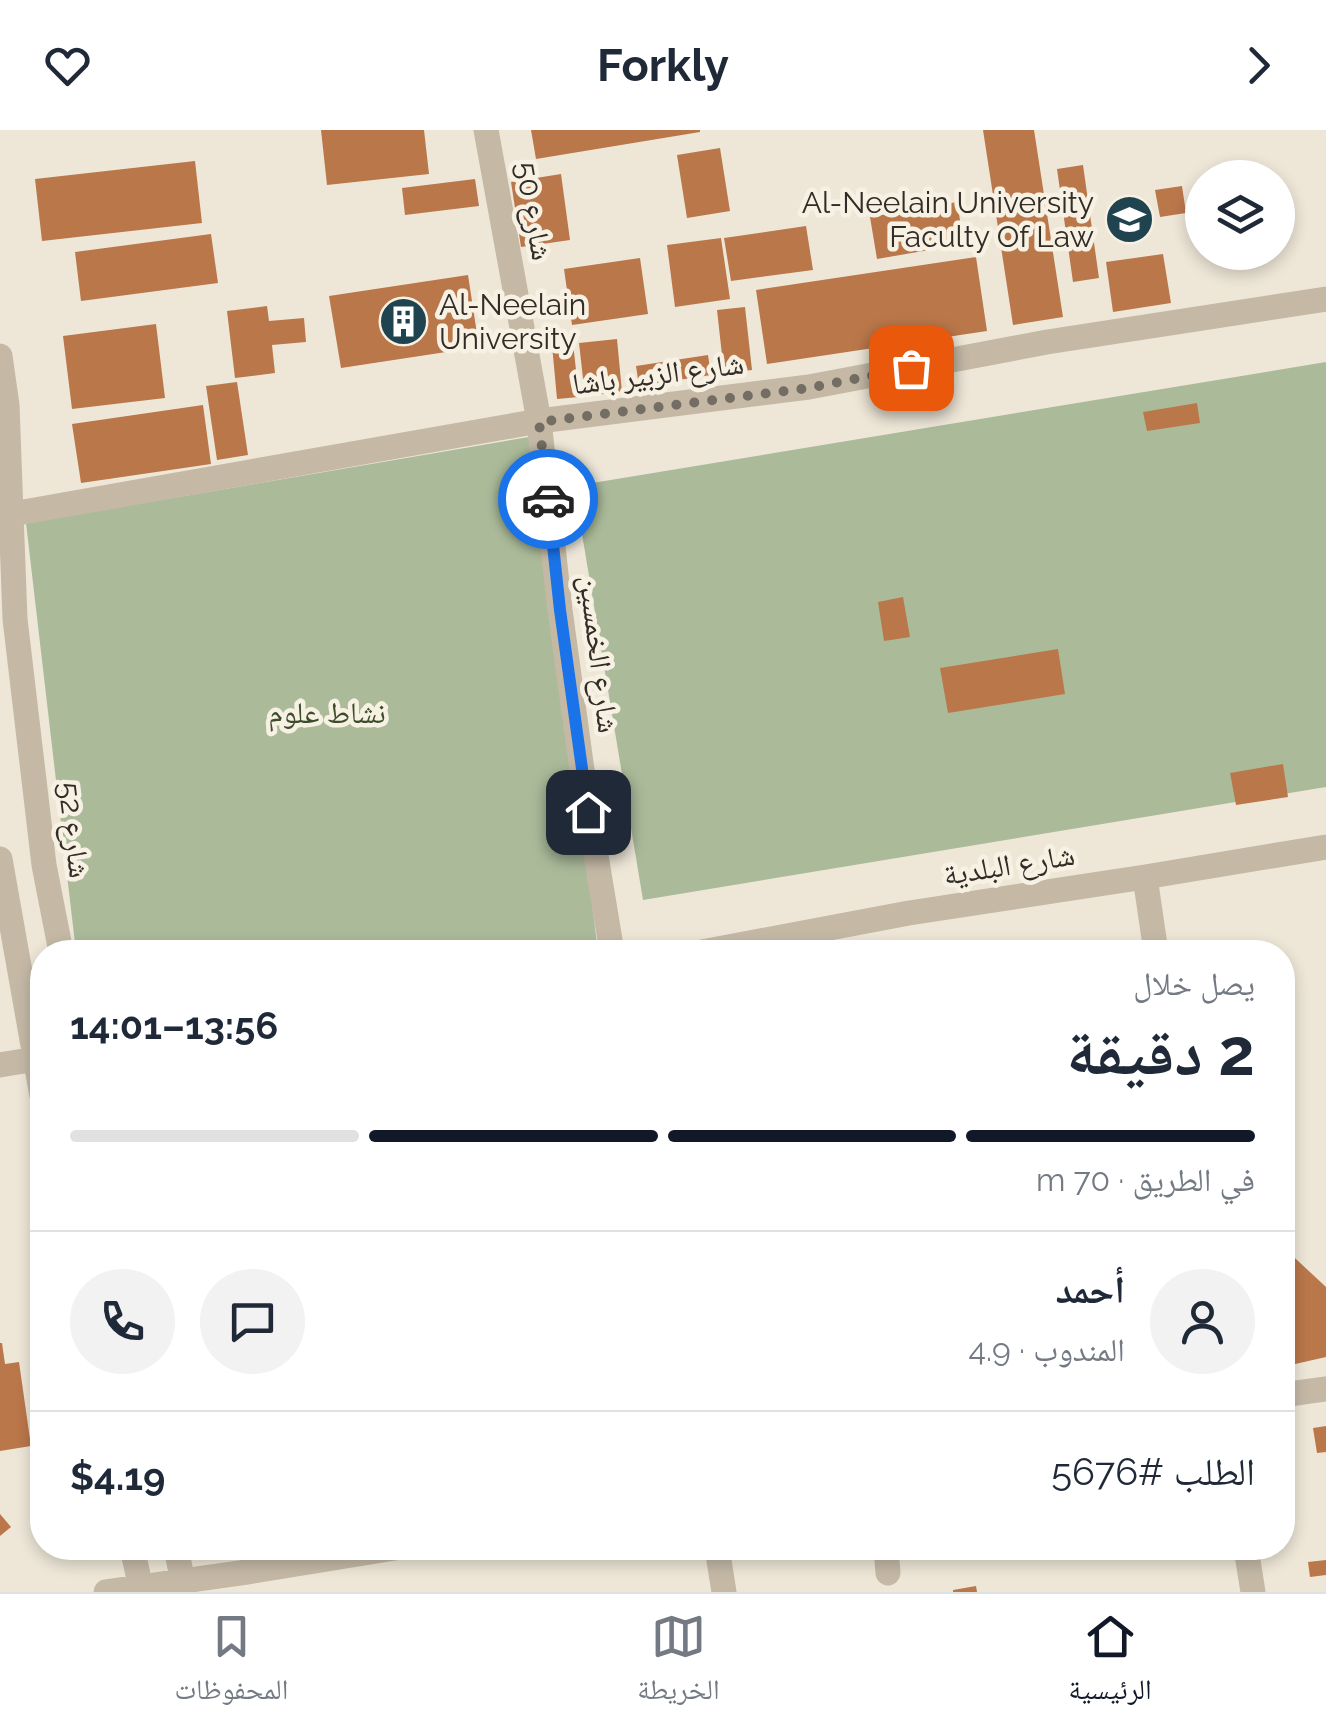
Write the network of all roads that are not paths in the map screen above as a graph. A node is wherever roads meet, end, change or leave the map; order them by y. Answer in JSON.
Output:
{"nodes":[{"id":1,"x":486,"y":130,"type":"edge"},
{"id":2,"x":1326,"y":299,"type":"edge"},
{"id":3,"x":0,"y":356,"type":"edge"},
{"id":4,"x":539,"y":422,"type":"junction"},
{"id":5,"x":6,"y":516,"type":"edge"},
{"id":6,"x":1326,"y":846,"type":"edge"},
{"id":7,"x":0,"y":859,"type":"edge"},
{"id":8,"x":1145,"y":877,"type":"junction"},
{"id":9,"x":59,"y":940,"type":"edge"},
{"id":10,"x":610,"y":940,"type":"edge"},
{"id":11,"x":766,"y":940,"type":"edge"},
{"id":12,"x":1154,"y":940,"type":"edge"},
{"id":13,"x":30,"y":1013,"type":"edge"},
{"id":14,"x":30,"y":1060,"type":"edge"},
{"id":15,"x":0,"y":1065,"type":"edge"},
{"id":16,"x":1326,"y":1389,"type":"edge"},
{"id":17,"x":1295,"y":1393,"type":"edge"},
{"id":18,"x":135,"y":1560,"type":"edge"},
{"id":19,"x":179,"y":1560,"type":"edge"},
{"id":20,"x":322,"y":1560,"type":"edge"},
{"id":21,"x":719,"y":1560,"type":"edge"},
{"id":22,"x":1248,"y":1560,"type":"edge"},
{"id":23,"x":184,"y":1586,"type":"edge"},
{"id":24,"x":141,"y":1590,"type":"edge"},
{"id":25,"x":106,"y":1592,"type":"edge"},
{"id":26,"x":724,"y":1592,"type":"edge"},
{"id":27,"x":1253,"y":1592,"type":"edge"}],
"edges":[{"from":1,"to":4,"type":"street","name":"شارع 50"},
{"from":2,"to":4,"type":"street","name":"شارع الزبير باشا"},
{"from":3,"to":5,"type":"street","name":"شارع 52"},
{"from":4,"to":5,"type":"street","name":"شارع الزبير باشا"},
{"from":4,"to":10,"type":"street","name":"شارع الخمسين"},
{"from":5,"to":9,"type":"street","name":"شارع 52"},
{"from":6,"to":8,"type":"street","name":"شارع البلدية"},
{"from":7,"to":13,"type":"street"},
{"from":8,"to":11,"type":"street","name":"شارع البلدية"},
{"from":8,"to":12,"type":"street"},
{"from":14,"to":15,"type":"street"},
{"from":16,"to":17,"type":"street"},
{"from":18,"to":24,"type":"street"},
{"from":19,"to":23,"type":"street"},
{"from":20,"to":23,"type":"street"},
{"from":21,"to":26,"type":"street"},
{"from":22,"to":27,"type":"street"},
{"from":23,"to":24,"type":"street"},
{"from":24,"to":25,"type":"street"}]}
